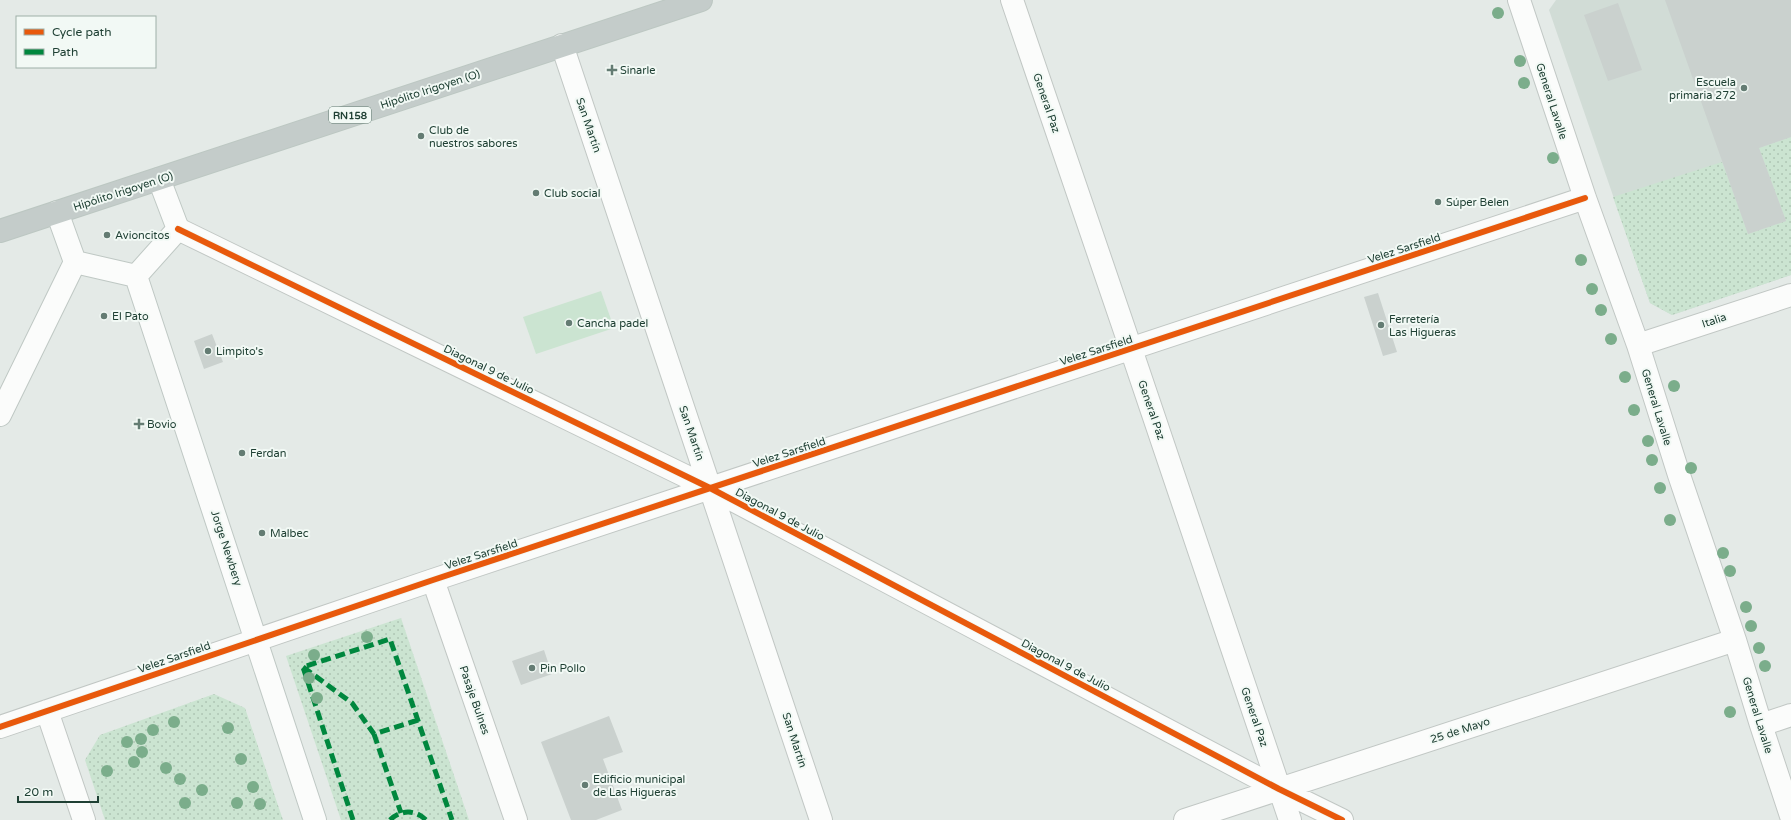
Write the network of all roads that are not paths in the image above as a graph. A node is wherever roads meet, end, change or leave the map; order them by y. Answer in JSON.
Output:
{"nodes":[{"id":1,"x":701,"y":0,"type":"edge"},
{"id":2,"x":1012,"y":0,"type":"edge"},
{"id":3,"x":1519,"y":0,"type":"edge"},
{"id":4,"x":562,"y":45,"type":"junction"},
{"id":5,"x":159,"y":178,"type":"junction"},
{"id":6,"x":1585,"y":198,"type":"junction"},
{"id":7,"x":56,"y":212,"type":"junction"},
{"id":8,"x":178,"y":229,"type":"junction"},
{"id":9,"x":0,"y":231,"type":"edge"},
{"id":10,"x":75,"y":262,"type":"junction"},
{"id":11,"x":136,"y":276,"type":"junction"},
{"id":12,"x":1791,"y":295,"type":"edge"},
{"id":13,"x":1638,"y":345,"type":"junction"},
{"id":14,"x":1132,"y":349,"type":"junction"},
{"id":15,"x":0,"y":415,"type":"edge"},
{"id":16,"x":710,"y":488,"type":"junction"},
{"id":17,"x":434,"y":580,"type":"junction"},
{"id":18,"x":257,"y":639,"type":"junction"},
{"id":19,"x":1735,"y":640,"type":"junction"},
{"id":20,"x":47,"y":711,"type":"junction"},
{"id":21,"x":1791,"y":715,"type":"edge"},
{"id":22,"x":1761,"y":724,"type":"junction"},
{"id":23,"x":0,"y":727,"type":"edge"},
{"id":24,"x":1279,"y":789,"type":"junction"},
{"id":25,"x":1791,"y":816,"type":"edge"},
{"id":26,"x":84,"y":820,"type":"edge"},
{"id":27,"x":315,"y":820,"type":"edge"},
{"id":28,"x":516,"y":820,"type":"edge"},
{"id":29,"x":821,"y":820,"type":"edge"},
{"id":30,"x":1185,"y":820,"type":"edge"},
{"id":31,"x":1290,"y":820,"type":"edge"},
{"id":32,"x":1342,"y":820,"type":"edge"}],
"edges":[{"from":1,"to":4,"type":"highway","name":"Hipólito Irigoyen (O)","number":"RN158"},
{"from":2,"to":14,"type":"street","name":"General Paz"},
{"from":3,"to":6,"type":"street","name":"General Lavalle"},
{"from":4,"to":5,"type":"highway","name":"Hipólito Irigoyen (O)","number":"RN158"},
{"from":4,"to":16,"type":"street","name":"San Martín"},
{"from":5,"to":7,"type":"highway","name":"Hipólito Irigoyen (O)","number":"RN158"},
{"from":5,"to":8,"type":"street"},
{"from":6,"to":13,"type":"street","name":"General Lavalle"},
{"from":6,"to":14,"type":"street","name":"Velez Sarsfield"},
{"from":7,"to":9,"type":"highway","name":"Hipólito Irigoyen (O)","number":"RN158"},
{"from":7,"to":10,"type":"street"},
{"from":8,"to":11,"type":"street"},
{"from":8,"to":16,"type":"street","name":"Diagonal 9 de Julio"},
{"from":10,"to":11,"type":"street"},
{"from":10,"to":15,"type":"street"},
{"from":11,"to":18,"type":"street","name":"Jorge Newbery"},
{"from":12,"to":13,"type":"street","name":"Italia"},
{"from":13,"to":19,"type":"street","name":"General Lavalle"},
{"from":14,"to":16,"type":"street","name":"Velez Sarsfield"},
{"from":14,"to":24,"type":"street","name":"General Paz"},
{"from":16,"to":17,"type":"street","name":"Velez Sarsfield"},
{"from":16,"to":24,"type":"street","name":"Diagonal 9 de Julio"},
{"from":16,"to":29,"type":"street","name":"San Martín"},
{"from":17,"to":18,"type":"street","name":"Velez Sarsfield"},
{"from":17,"to":28,"type":"street","name":"Pasaje Bulnes"},
{"from":18,"to":20,"type":"street","name":"Velez Sarsfield"},
{"from":18,"to":27,"type":"street","name":"Jorge Newbery"},
{"from":19,"to":22,"type":"street","name":"General Lavalle"},
{"from":19,"to":24,"type":"street","name":"25 de Mayo"},
{"from":20,"to":23,"type":"street","name":"Velez Sarsfield"},
{"from":20,"to":26,"type":"street"},
{"from":21,"to":22,"type":"street"},
{"from":22,"to":25,"type":"street","name":"General Lavalle"},
{"from":24,"to":30,"type":"street","name":"25 de Mayo"},
{"from":24,"to":31,"type":"street","name":"General Paz"},
{"from":24,"to":32,"type":"street","name":"Diagonal 9 de Julio"}]}
